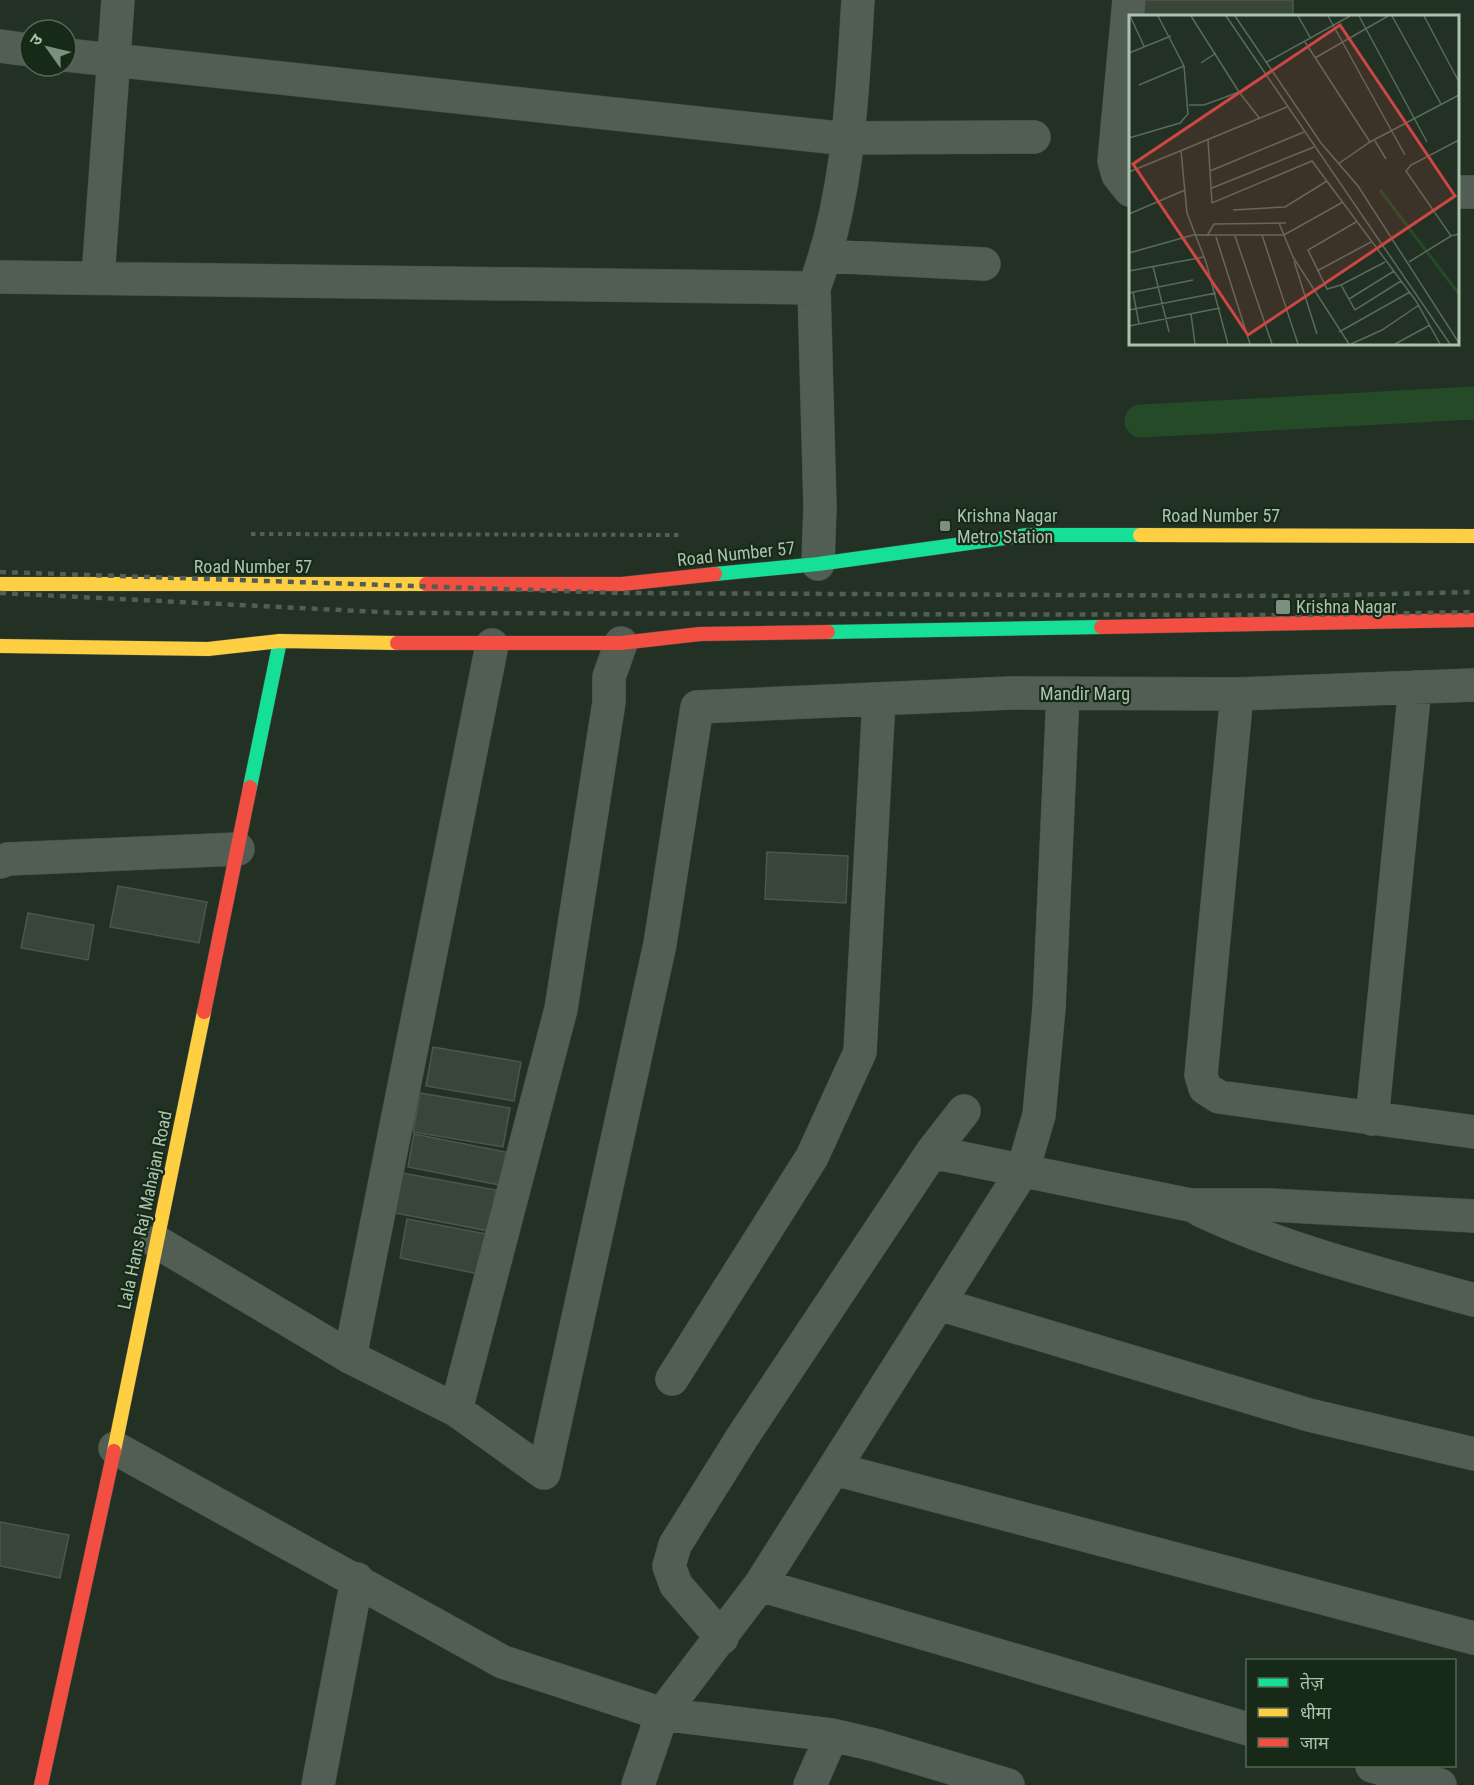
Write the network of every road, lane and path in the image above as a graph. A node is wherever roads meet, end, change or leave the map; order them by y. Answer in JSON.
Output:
{"nodes":[{"id":1,"x":118,"y":0,"type":"edge"},
{"id":2,"x":858,"y":0,"type":"edge"},
{"id":3,"x":1129,"y":0,"type":"edge"},
{"id":4,"x":0,"y":46,"type":"edge"},
{"id":5,"x":18,"y":48,"type":"edge"},
{"id":6,"x":78,"y":56,"type":"edge"},
{"id":7,"x":116,"y":61,"type":"junction"},
{"id":8,"x":1034,"y":137,"type":"dead end"},
{"id":9,"x":849,"y":139,"type":"junction"},
{"id":10,"x":1129,"y":188,"type":"edge"},
{"id":11,"x":826,"y":256,"type":"junction"},
{"id":12,"x":984,"y":264,"type":"dead end"},
{"id":13,"x":0,"y":277,"type":"edge"},
{"id":14,"x":98,"y":277,"type":"junction"},
{"id":15,"x":815,"y":295,"type":"junction"},
{"id":16,"x":251,"y":534,"type":"dead end"},
{"id":17,"x":680,"y":535,"type":"dead end"},
{"id":18,"x":1474,"y":536,"type":"edge"},
{"id":19,"x":818,"y":564,"type":"junction"},
{"id":20,"x":0,"y":584,"type":"edge"},
{"id":21,"x":1474,"y":620,"type":"edge"},
{"id":22,"x":280,"y":641,"type":"junction"},
{"id":23,"x":621,"y":643,"type":"junction"},
{"id":24,"x":492,"y":645,"type":"junction"},
{"id":25,"x":0,"y":646,"type":"edge"},
{"id":26,"x":1474,"y":685,"type":"edge"},
{"id":27,"x":1415,"y":687,"type":"junction"},
{"id":28,"x":1063,"y":694,"type":"junction"},
{"id":29,"x":1237,"y":694,"type":"junction"},
{"id":30,"x":879,"y":699,"type":"junction"},
{"id":31,"x":238,"y":849,"type":"junction"},
{"id":32,"x":0,"y":862,"type":"edge"},
{"id":33,"x":964,"y":1112,"type":"dead end"},
{"id":34,"x":1372,"y":1119,"type":"junction"},
{"id":35,"x":1474,"y":1132,"type":"edge"},
{"id":36,"x":932,"y":1152,"type":"junction"},
{"id":37,"x":1023,"y":1170,"type":"junction"},
{"id":38,"x":1190,"y":1205,"type":"junction"},
{"id":39,"x":1474,"y":1216,"type":"edge"},
{"id":40,"x":157,"y":1242,"type":"junction"},
{"id":41,"x":1474,"y":1300,"type":"edge"},
{"id":42,"x":939,"y":1304,"type":"junction"},
{"id":43,"x":350,"y":1357,"type":"junction"},
{"id":44,"x":672,"y":1379,"type":"dead end"},
{"id":45,"x":456,"y":1410,"type":"junction"},
{"id":46,"x":115,"y":1448,"type":"junction"},
{"id":47,"x":1474,"y":1454,"type":"edge"},
{"id":48,"x":835,"y":1469,"type":"junction"},
{"id":49,"x":357,"y":1579,"type":"junction"},
{"id":50,"x":760,"y":1585,"type":"junction"},
{"id":51,"x":722,"y":1638,"type":"junction"},
{"id":52,"x":1474,"y":1638,"type":"edge"},
{"id":53,"x":662,"y":1714,"type":"junction"},
{"id":54,"x":1246,"y":1728,"type":"edge"},
{"id":55,"x":832,"y":1735,"type":"junction"},
{"id":56,"x":1376,"y":1767,"type":"edge"},
{"id":57,"x":41,"y":1785,"type":"edge"},
{"id":58,"x":318,"y":1785,"type":"edge"},
{"id":59,"x":638,"y":1785,"type":"edge"},
{"id":60,"x":810,"y":1785,"type":"edge"},
{"id":61,"x":1008,"y":1785,"type":"edge"},
{"id":62,"x":1440,"y":1785,"type":"edge"}],
"edges":[{"from":1,"to":7,"type":"street"},
{"from":2,"to":9,"type":"street"},
{"from":3,"to":10,"type":"street"},
{"from":4,"to":5,"type":"street"},
{"from":6,"to":7,"type":"street"},
{"from":7,"to":9,"type":"street"},
{"from":7,"to":14,"type":"street"},
{"from":8,"to":9,"type":"street"},
{"from":9,"to":11,"type":"street"},
{"from":11,"to":12,"type":"street"},
{"from":11,"to":15,"type":"street"},
{"from":13,"to":14,"type":"street"},
{"from":14,"to":15,"type":"street"},
{"from":15,"to":19,"type":"street"},
{"from":16,"to":17,"type":"path"},
{"from":18,"to":19,"type":"main road","name":"Road Number 57"},
{"from":19,"to":20,"type":"main road","name":"Road Number 57"},
{"from":21,"to":23,"type":"main road"},
{"from":22,"to":24,"type":"main road"},
{"from":22,"to":25,"type":"main road"},
{"from":22,"to":31,"type":"main road","name":"Lala Hans Raj Mahajan Road"},
{"from":23,"to":24,"type":"main road"},
{"from":23,"to":45,"type":"street"},
{"from":24,"to":43,"type":"street"},
{"from":26,"to":27,"type":"street","name":"Mandir Marg"},
{"from":27,"to":29,"type":"street","name":"Mandir Marg"},
{"from":27,"to":34,"type":"street"},
{"from":28,"to":29,"type":"street","name":"Mandir Marg"},
{"from":28,"to":30,"type":"street","name":"Mandir Marg"},
{"from":28,"to":37,"type":"street"},
{"from":29,"to":34,"type":"street"},
{"from":30,"to":44,"type":"street"},
{"from":30,"to":45,"type":"street","name":"Mandir Marg"},
{"from":31,"to":32,"type":"street"},
{"from":31,"to":40,"type":"main road","name":"Lala Hans Raj Mahajan Road"},
{"from":33,"to":36,"type":"street"},
{"from":34,"to":35,"type":"street"},
{"from":36,"to":37,"type":"street"},
{"from":36,"to":51,"type":"street"},
{"from":37,"to":38,"type":"street"},
{"from":37,"to":42,"type":"street"},
{"from":38,"to":39,"type":"street"},
{"from":38,"to":41,"type":"street"},
{"from":40,"to":43,"type":"street"},
{"from":40,"to":46,"type":"main road","name":"Lala Hans Raj Mahajan Road"},
{"from":42,"to":47,"type":"street"},
{"from":42,"to":48,"type":"street"},
{"from":43,"to":45,"type":"street"},
{"from":46,"to":49,"type":"street"},
{"from":46,"to":57,"type":"main road","name":"Lala Hans Raj Mahajan Road"},
{"from":48,"to":50,"type":"street"},
{"from":48,"to":52,"type":"street"},
{"from":49,"to":53,"type":"street"},
{"from":49,"to":58,"type":"street"},
{"from":50,"to":51,"type":"street"},
{"from":50,"to":54,"type":"street"},
{"from":51,"to":53,"type":"street"},
{"from":53,"to":55,"type":"street"},
{"from":53,"to":59,"type":"street"},
{"from":55,"to":60,"type":"street"},
{"from":55,"to":61,"type":"street"},
{"from":56,"to":62,"type":"street"}]}
